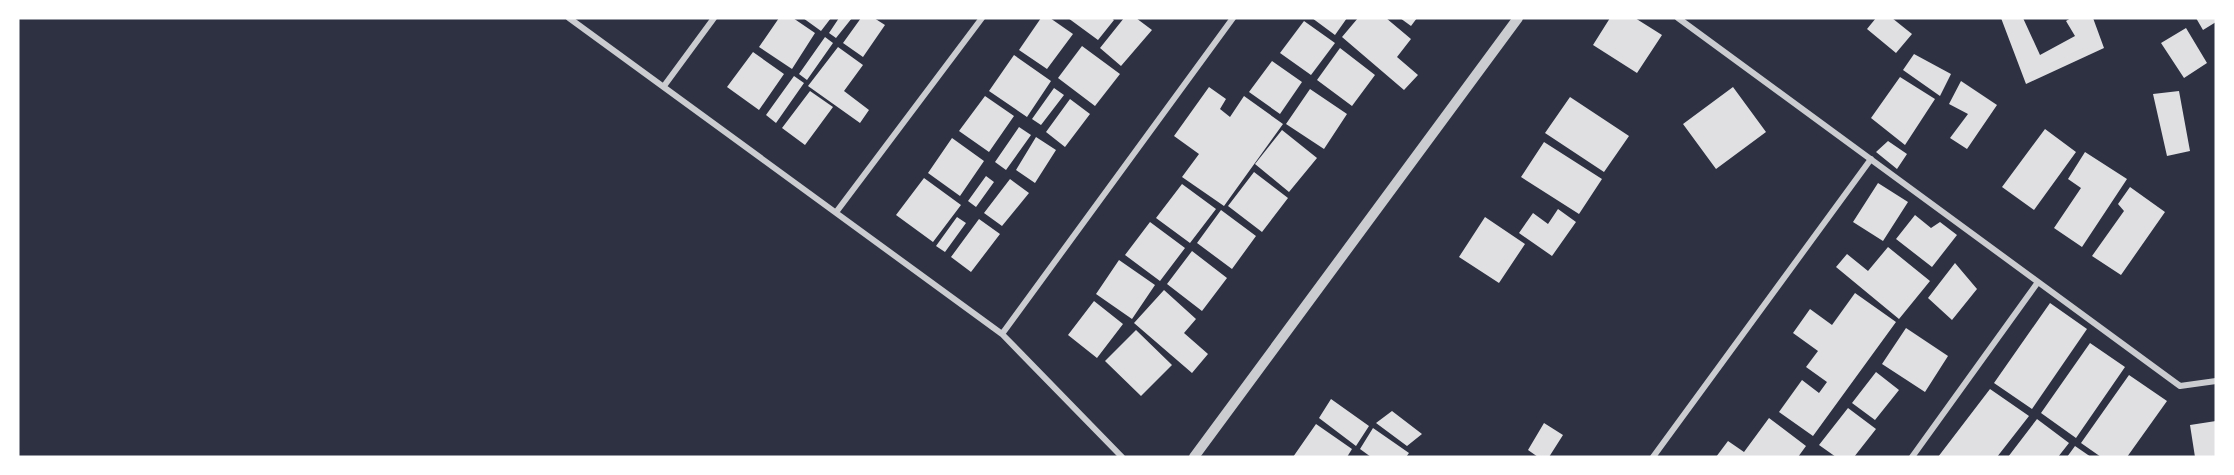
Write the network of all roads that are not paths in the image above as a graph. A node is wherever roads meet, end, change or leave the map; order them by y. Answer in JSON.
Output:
{"nodes":[{"id":1,"x":569,"y":18,"type":"edge"},
{"id":2,"x":714,"y":18,"type":"edge"},
{"id":3,"x":982,"y":18,"type":"edge"},
{"id":4,"x":1233,"y":18,"type":"edge"},
{"id":5,"x":1518,"y":18,"type":"edge"},
{"id":6,"x":1678,"y":18,"type":"edge"},
{"id":7,"x":664,"y":86,"type":"junction"},
{"id":8,"x":1871,"y":159,"type":"junction"},
{"id":9,"x":837,"y":211,"type":"junction"},
{"id":10,"x":2038,"y":282,"type":"junction"},
{"id":11,"x":1002,"y":334,"type":"junction"},
{"id":12,"x":2216,"y":381,"type":"edge"},
{"id":13,"x":1122,"y":457,"type":"edge"},
{"id":14,"x":1194,"y":457,"type":"edge"},
{"id":15,"x":1653,"y":457,"type":"edge"},
{"id":16,"x":1912,"y":457,"type":"edge"}],
"edges":[{"from":1,"to":7,"type":"street"},
{"from":2,"to":7,"type":"street"},
{"from":3,"to":9,"type":"street"},
{"from":4,"to":11,"type":"street"},
{"from":5,"to":14,"type":"street"},
{"from":6,"to":8,"type":"street"},
{"from":7,"to":9,"type":"street"},
{"from":8,"to":10,"type":"street"},
{"from":8,"to":15,"type":"street"},
{"from":9,"to":11,"type":"street"},
{"from":10,"to":12,"type":"street"},
{"from":10,"to":16,"type":"street"},
{"from":11,"to":13,"type":"street"}]}
